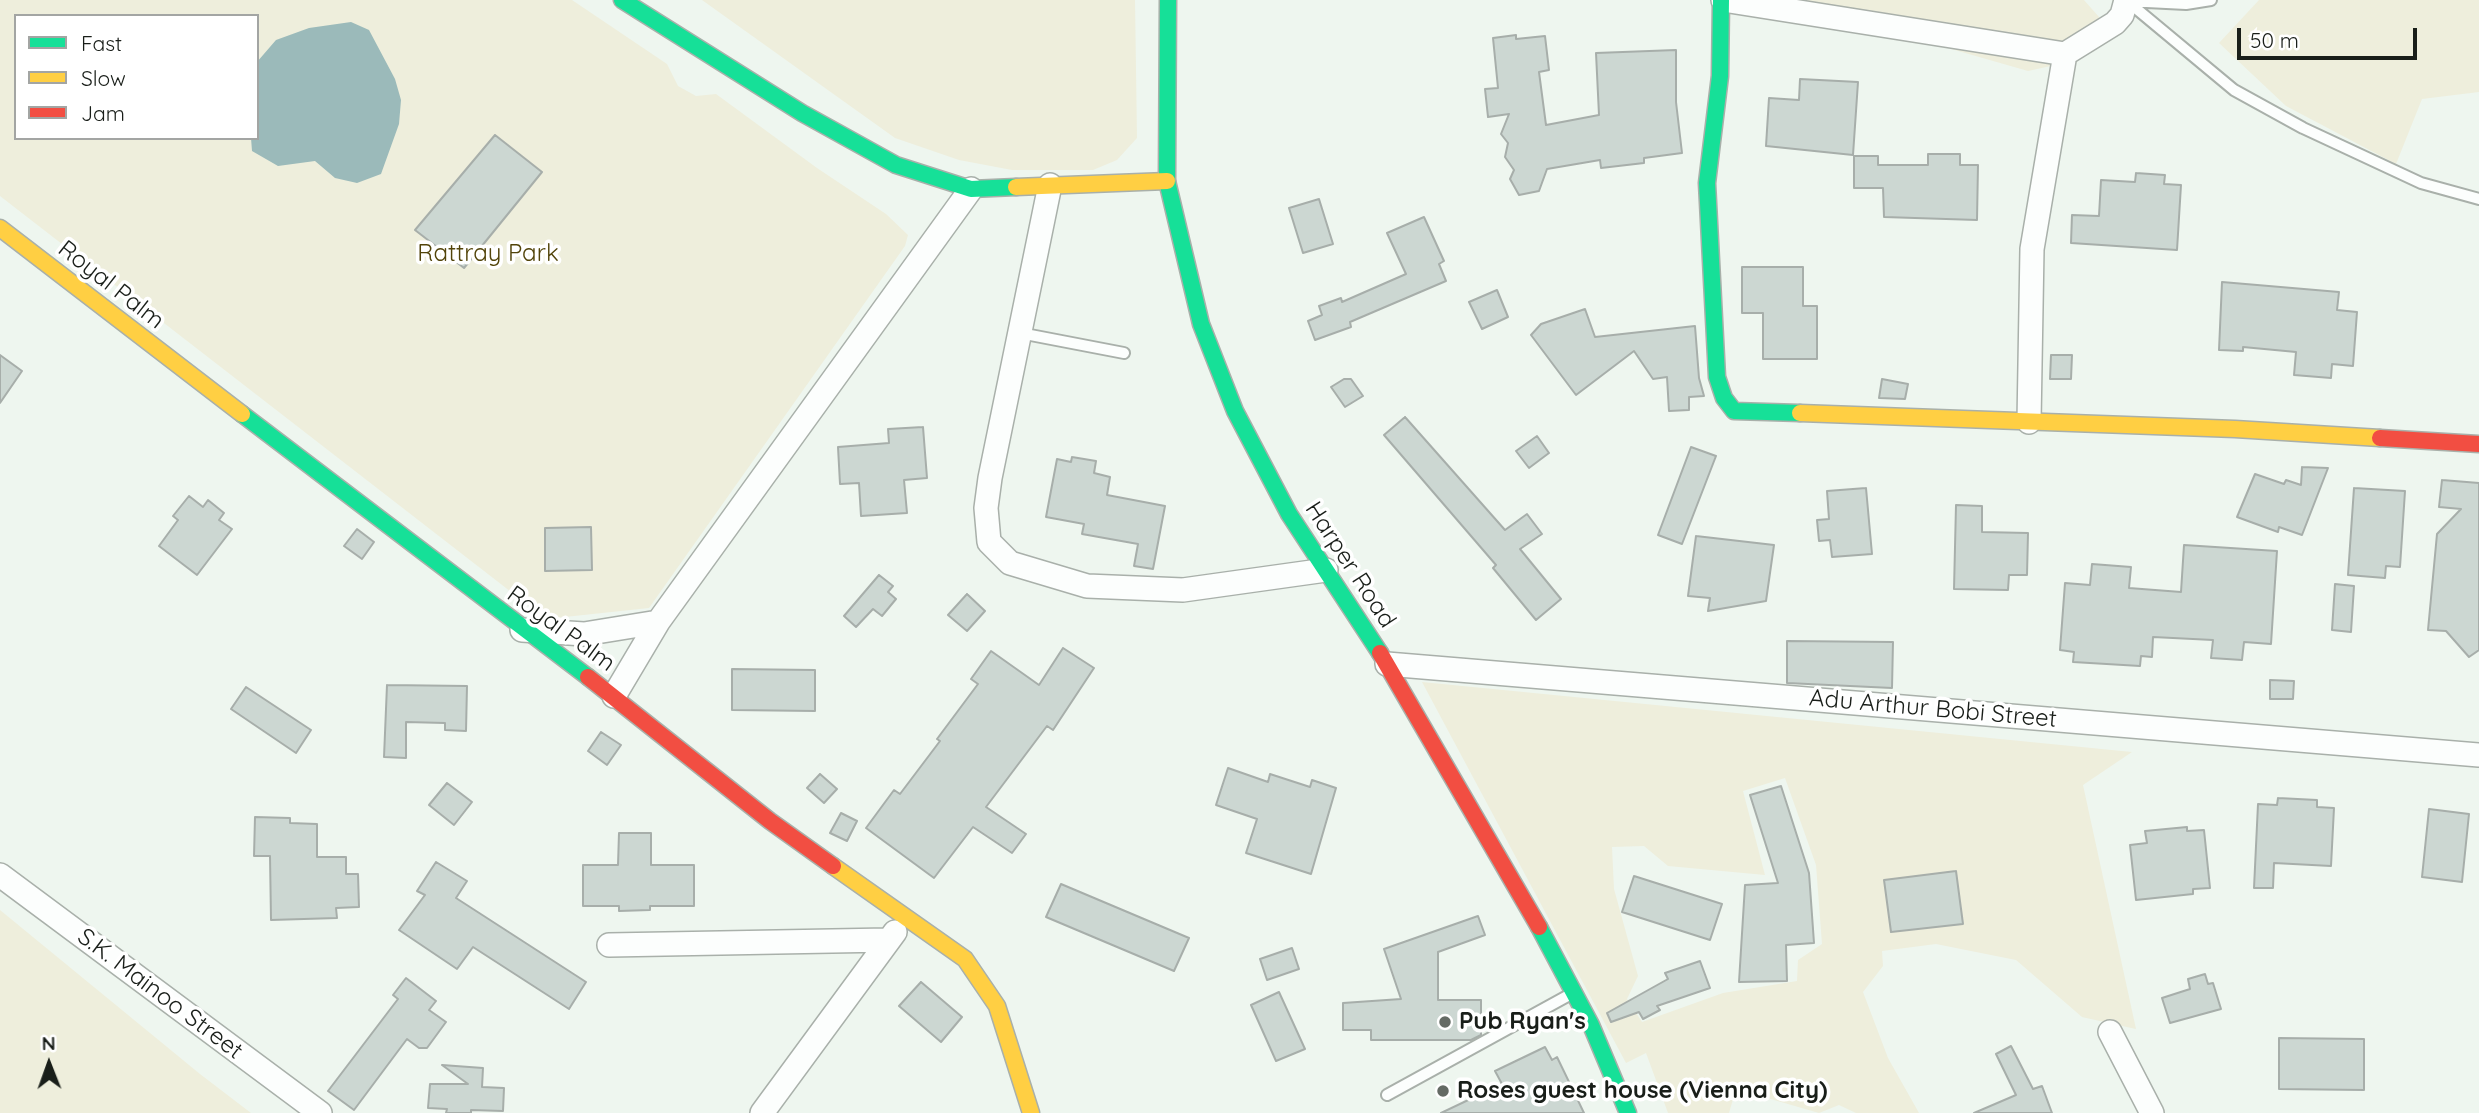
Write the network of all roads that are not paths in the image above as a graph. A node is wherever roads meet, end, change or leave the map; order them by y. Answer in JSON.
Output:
{"nodes":[{"id":1,"x":622,"y":0,"type":"edge"},
{"id":2,"x":1168,"y":0,"type":"edge"},
{"id":3,"x":1722,"y":0,"type":"edge"},
{"id":4,"x":2126,"y":1,"type":"edge"},
{"id":5,"x":2208,"y":1,"type":"edge"},
{"id":6,"x":2065,"y":54,"type":"junction"},
{"id":7,"x":1167,"y":181,"type":"junction"},
{"id":8,"x":1050,"y":185,"type":"junction"},
{"id":9,"x":971,"y":189,"type":"junction"},
{"id":10,"x":2479,"y":200,"type":"edge"},
{"id":11,"x":0,"y":228,"type":"edge"},
{"id":12,"x":1020,"y":333,"type":"junction"},
{"id":13,"x":1124,"y":353,"type":"dead end"},
{"id":14,"x":2029,"y":422,"type":"junction"},
{"id":15,"x":2479,"y":444,"type":"edge"},
{"id":16,"x":1325,"y":570,"type":"junction"},
{"id":17,"x":658,"y":622,"type":"junction"},
{"id":18,"x":522,"y":630,"type":"junction"},
{"id":19,"x":1387,"y":664,"type":"junction"},
{"id":20,"x":614,"y":696,"type":"junction"},
{"id":21,"x":2479,"y":755,"type":"edge"},
{"id":22,"x":0,"y":875,"type":"edge"},
{"id":23,"x":905,"y":918,"type":"junction"},
{"id":24,"x":888,"y":940,"type":"junction"},
{"id":25,"x":609,"y":945,"type":"dead end"},
{"id":26,"x":1573,"y":992,"type":"junction"},
{"id":27,"x":2110,"y":1032,"type":"dead end"},
{"id":28,"x":1387,"y":1094,"type":"dead end"},
{"id":29,"x":320,"y":1113,"type":"edge"},
{"id":30,"x":762,"y":1113,"type":"edge"},
{"id":31,"x":1031,"y":1113,"type":"edge"},
{"id":32,"x":1628,"y":1113,"type":"edge"},
{"id":33,"x":2152,"y":1113,"type":"edge"}],
"edges":[{"from":1,"to":9,"type":"street"},
{"from":2,"to":7,"type":"street","name":"Harper Road"},
{"from":3,"to":6,"type":"street"},
{"from":3,"to":14,"type":"street"},
{"from":4,"to":5,"type":"lane"},
{"from":4,"to":6,"type":"street"},
{"from":4,"to":10,"type":"lane"},
{"from":6,"to":14,"type":"street"},
{"from":7,"to":8,"type":"street"},
{"from":7,"to":16,"type":"street","name":"Harper Road"},
{"from":8,"to":9,"type":"street"},
{"from":8,"to":12,"type":"street"},
{"from":9,"to":17,"type":"street"},
{"from":11,"to":18,"type":"street","name":"Royal Palm"},
{"from":12,"to":13,"type":"lane"},
{"from":12,"to":16,"type":"street"},
{"from":14,"to":15,"type":"street"},
{"from":16,"to":19,"type":"street","name":"Harper Road"},
{"from":17,"to":18,"type":"street"},
{"from":17,"to":20,"type":"street"},
{"from":18,"to":20,"type":"street","name":"Royal Palm"},
{"from":19,"to":21,"type":"street","name":"Adu Arthur Bobi Street"},
{"from":19,"to":26,"type":"street","name":"Harper Road"},
{"from":20,"to":23,"type":"street","name":"Royal Palm"},
{"from":22,"to":29,"type":"street","name":"S.K. Mainoo Street"},
{"from":23,"to":24,"type":"street"},
{"from":23,"to":31,"type":"street","name":"Royal Palm"},
{"from":24,"to":25,"type":"street"},
{"from":24,"to":30,"type":"street"},
{"from":26,"to":28,"type":"lane"},
{"from":26,"to":32,"type":"street","name":"Harper Road"},
{"from":27,"to":33,"type":"street"}]}
